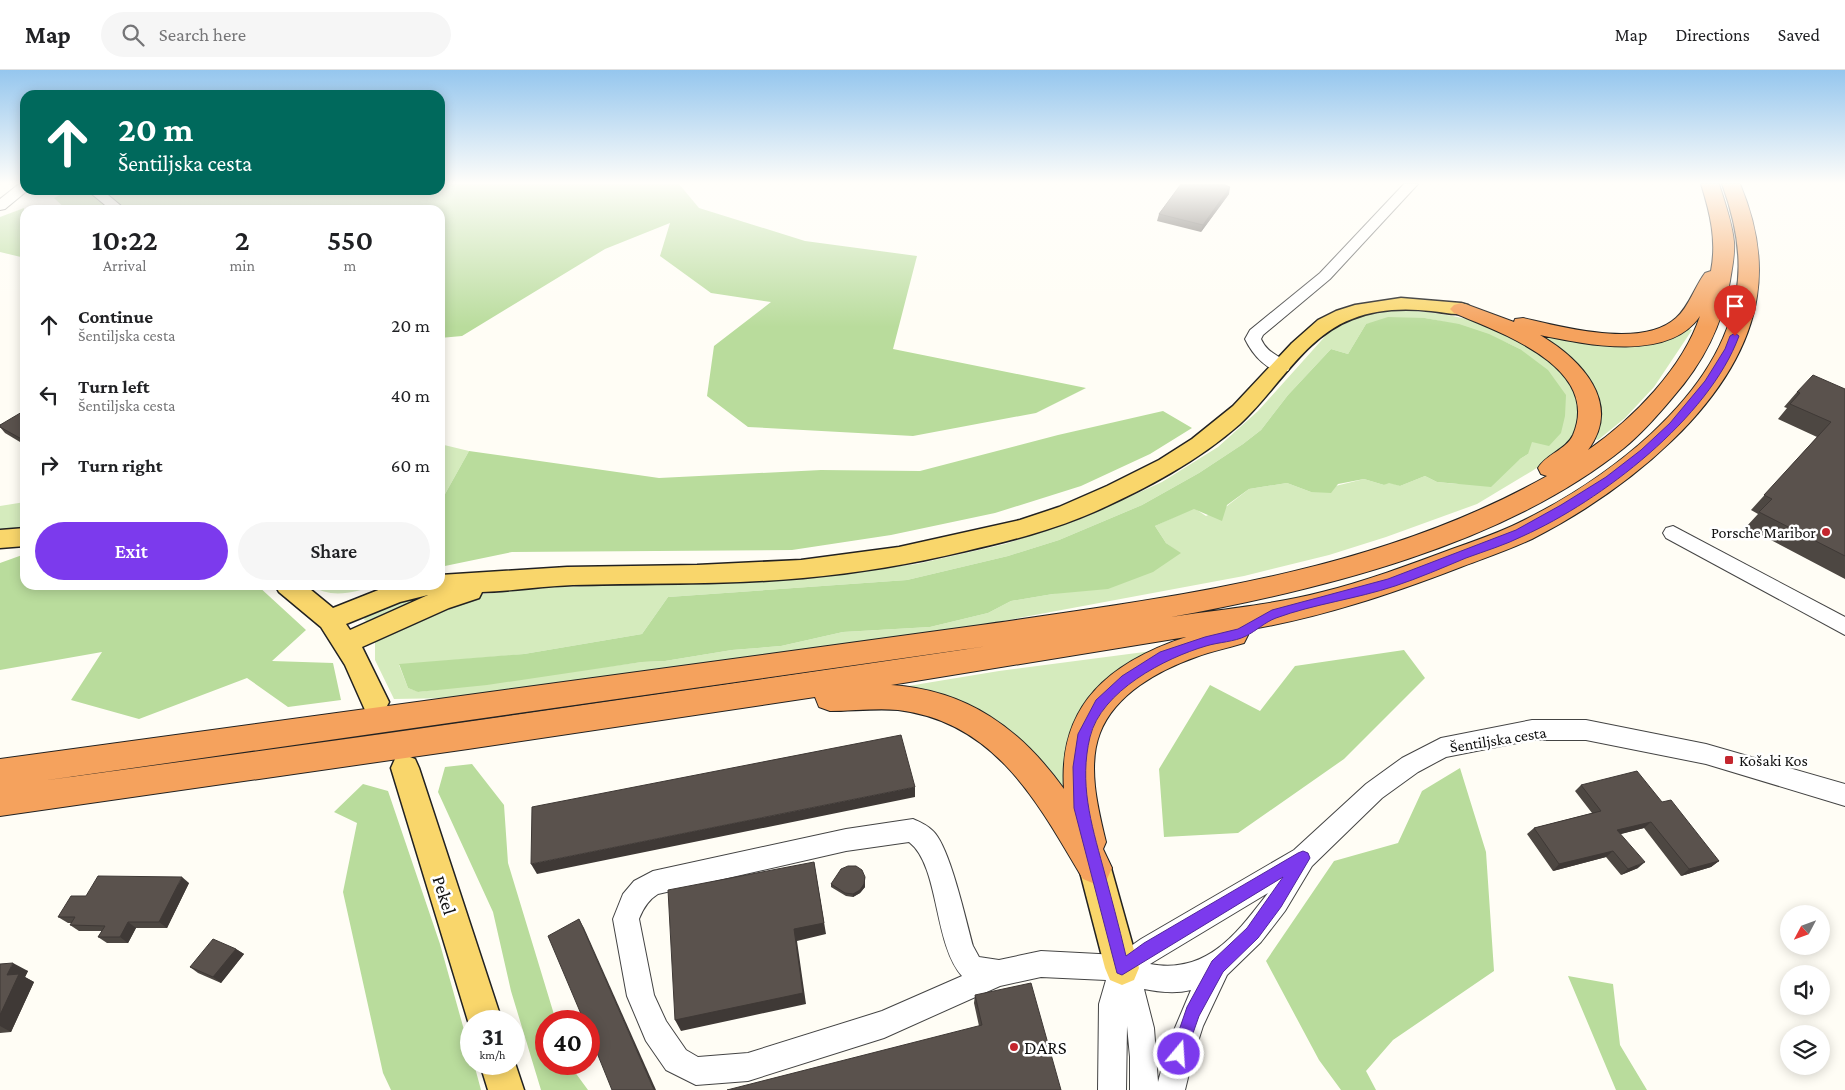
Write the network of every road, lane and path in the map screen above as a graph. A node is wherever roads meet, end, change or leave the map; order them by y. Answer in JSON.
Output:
{"nodes":[{"id":1,"x":1369,"y":232,"type":"edge"},
{"id":2,"x":1722,"y":232,"type":"edge"},
{"id":3,"x":1746,"y":232,"type":"edge"},
{"id":4,"x":1724,"y":259,"type":"junction"},
{"id":5,"x":1460,"y":309,"type":"junction"},
{"id":6,"x":1282,"y":367,"type":"junction"},
{"id":7,"x":1476,"y":523,"type":"junction"},
{"id":8,"x":1673,"y":533,"type":"dead end"},
{"id":9,"x":20,"y":537,"type":"edge"},
{"id":10,"x":0,"y":539,"type":"edge"},
{"id":11,"x":504,"y":582,"type":"junction"},
{"id":12,"x":445,"y":584,"type":"edge"},
{"id":13,"x":294,"y":590,"type":"edge"},
{"id":14,"x":406,"y":590,"type":"edge"},
{"id":15,"x":1272,"y":615,"type":"junction"},
{"id":16,"x":330,"y":620,"type":"junction"},
{"id":17,"x":1845,"y":627,"type":"edge"},
{"id":18,"x":346,"y":643,"type":"junction"},
{"id":19,"x":755,"y":694,"type":"junction"},
{"id":20,"x":375,"y":702,"type":"dead end"},
{"id":21,"x":404,"y":768,"type":"dead end"},
{"id":22,"x":0,"y":773,"type":"edge"},
{"id":23,"x":1845,"y":795,"type":"edge"},
{"id":24,"x":0,"y":801,"type":"edge"},
{"id":25,"x":1303,"y":858,"type":"junction"},
{"id":26,"x":1095,"y":868,"type":"junction"},
{"id":27,"x":1218,"y":966,"type":"junction"},
{"id":28,"x":1122,"y":968,"type":"junction"},
{"id":29,"x":999,"y":973,"type":"junction"},
{"id":30,"x":481,"y":1010,"type":"edge"},
{"id":31,"x":501,"y":1075,"type":"edge"},
{"id":32,"x":506,"y":1090,"type":"edge"},
{"id":33,"x":1112,"y":1090,"type":"edge"},
{"id":34,"x":1144,"y":1090,"type":"edge"},
{"id":35,"x":1171,"y":1090,"type":"edge"}],
"edges":[{"from":1,"to":6,"type":"street"},
{"from":2,"to":4,"type":"highway"},
{"from":3,"to":15,"type":"highway"},
{"from":4,"to":5,"type":"highway"},
{"from":4,"to":7,"type":"highway"},
{"from":5,"to":6,"type":"main road"},
{"from":5,"to":7,"type":"highway"},
{"from":6,"to":11,"type":"main road"},
{"from":7,"to":22,"type":"highway"},
{"from":8,"to":17,"type":"street"},
{"from":9,"to":10,"type":"main road"},
{"from":11,"to":12,"type":"main road"},
{"from":11,"to":18,"type":"main road"},
{"from":13,"to":16,"type":"main road"},
{"from":14,"to":16,"type":"main road"},
{"from":15,"to":19,"type":"highway"},
{"from":15,"to":26,"type":"highway"},
{"from":16,"to":18,"type":"main road"},
{"from":18,"to":20,"type":"main road"},
{"from":19,"to":24,"type":"highway"},
{"from":19,"to":26,"type":"highway"},
{"from":21,"to":30,"type":"main road","name":"Pekel"},
{"from":23,"to":25,"type":"street","name":"Šentiljska cesta"},
{"from":25,"to":27,"type":"street","name":"Šentiljska cesta"},
{"from":25,"to":28,"type":"street","name":"Šentiljska cesta"},
{"from":26,"to":28,"type":"main road"},
{"from":27,"to":28,"type":"street","name":"Šentiljska cesta"},
{"from":27,"to":35,"type":"street"},
{"from":28,"to":29,"type":"street"},
{"from":28,"to":33,"type":"street"},
{"from":28,"to":34,"type":"street"},
{"from":29,"to":29,"type":"street"},
{"from":31,"to":32,"type":"main road"}]}
